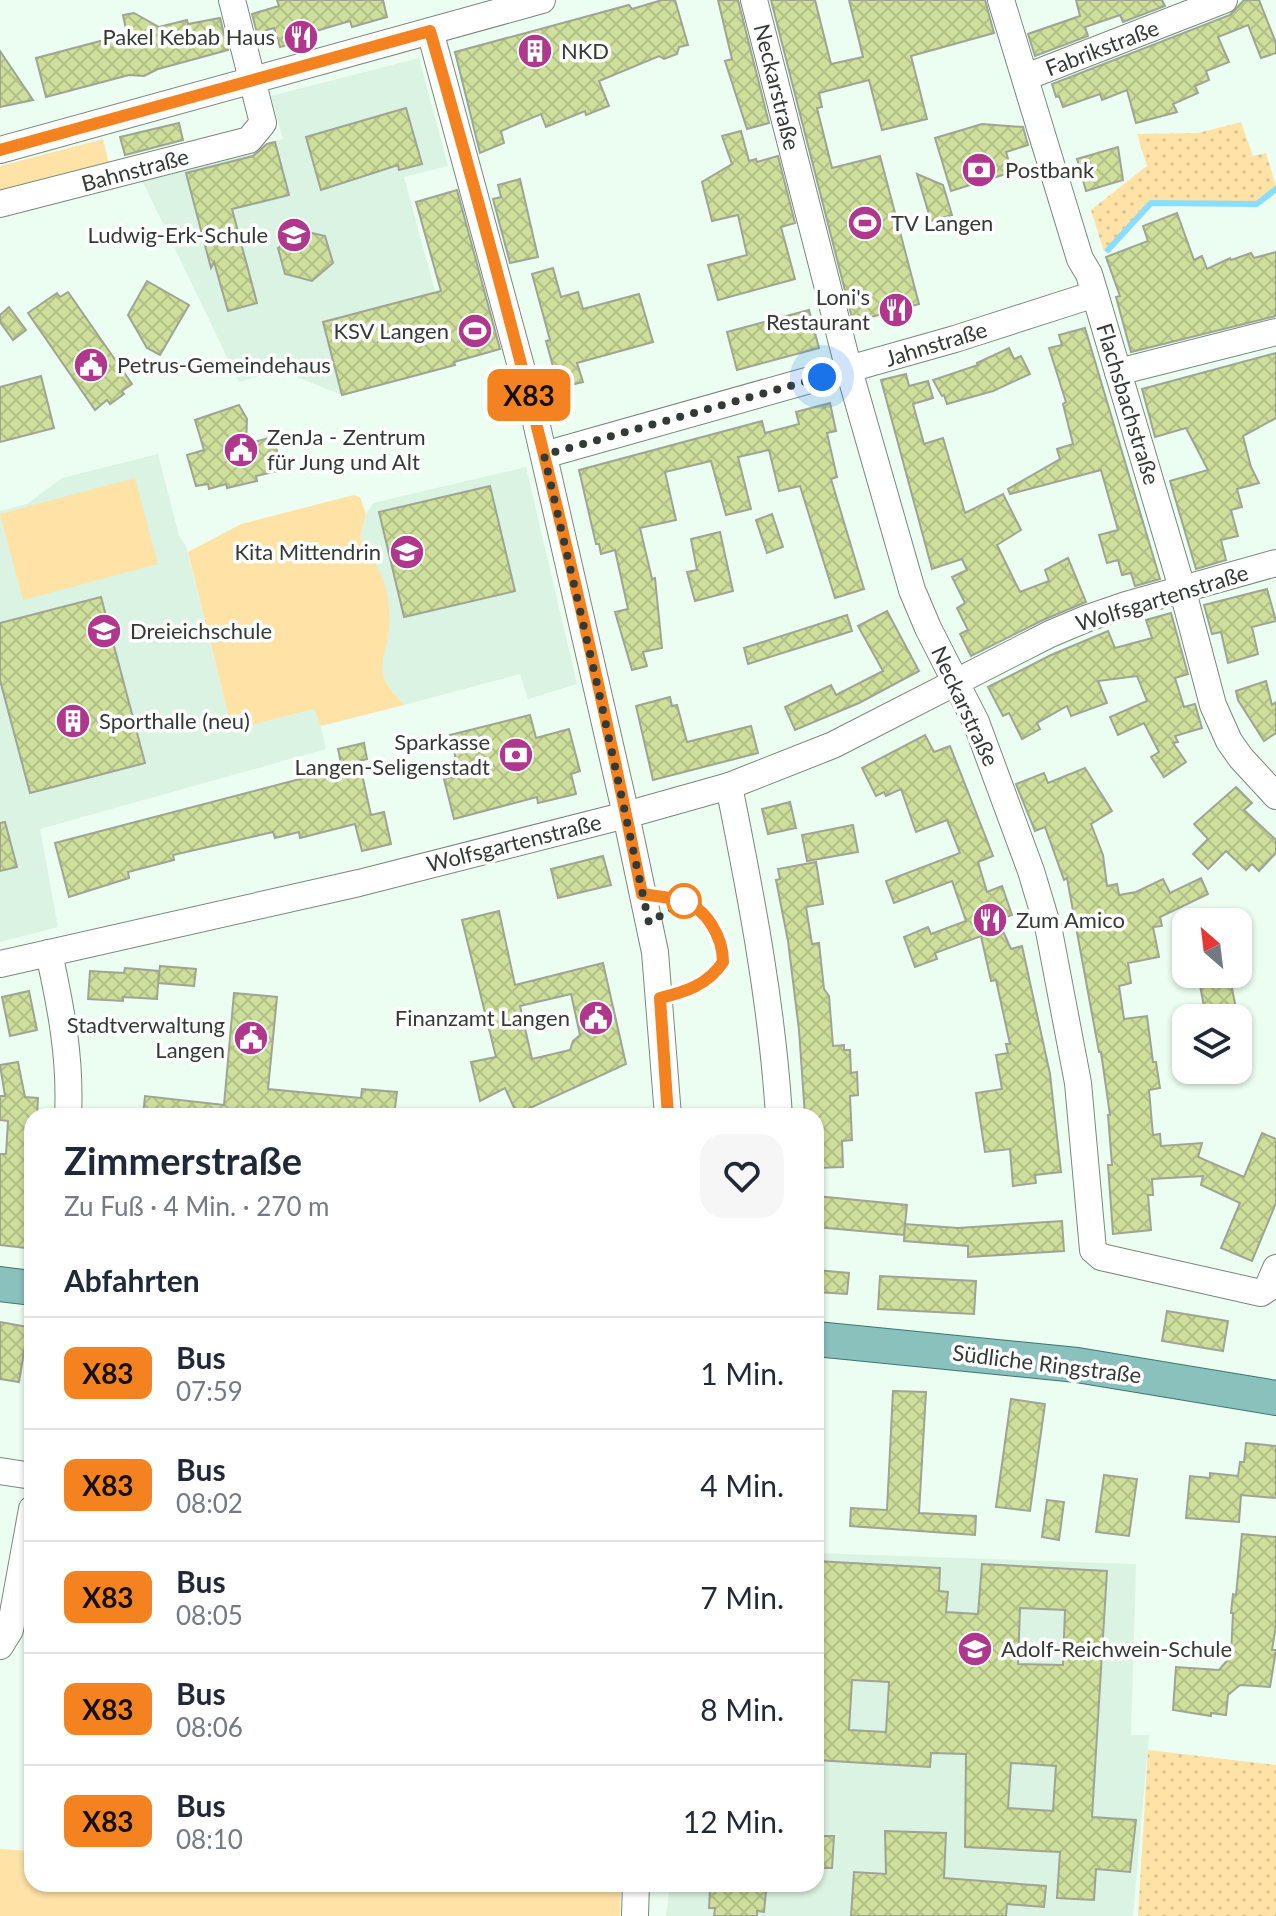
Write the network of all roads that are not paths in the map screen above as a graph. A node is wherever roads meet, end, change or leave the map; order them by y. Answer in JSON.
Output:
{"nodes":[{"id":1,"x":232,"y":0,"type":"edge"},
{"id":2,"x":542,"y":0,"type":"edge"},
{"id":3,"x":754,"y":0,"type":"edge"},
{"id":4,"x":1001,"y":0,"type":"edge"},
{"id":5,"x":1224,"y":0,"type":"edge"},
{"id":6,"x":430,"y":31,"type":"junction"},
{"id":7,"x":1026,"y":77,"type":"junction"},
{"id":8,"x":253,"y":82,"type":"junction"},
{"id":9,"x":0,"y":150,"type":"edge"},
{"id":10,"x":0,"y":204,"type":"edge"},
{"id":11,"x":1095,"y":294,"type":"junction"},
{"id":12,"x":1276,"y":332,"type":"edge"},
{"id":13,"x":849,"y":370,"type":"junction"},
{"id":14,"x":1118,"y":372,"type":"junction"},
{"id":15,"x":544,"y":455,"type":"junction"},
{"id":16,"x":1276,"y":563,"type":"edge"},
{"id":17,"x":1182,"y":588,"type":"junction"},
{"id":18,"x":957,"y":683,"type":"junction"},
{"id":19,"x":729,"y":786,"type":"junction"},
{"id":20,"x":1276,"y":796,"type":"edge"},
{"id":21,"x":626,"y":815,"type":"junction"},
{"id":22,"x":49,"y":953,"type":"junction"},
{"id":23,"x":0,"y":964,"type":"edge"},
{"id":24,"x":68,"y":1108,"type":"edge"},
{"id":25,"x":667,"y":1108,"type":"edge"},
{"id":26,"x":778,"y":1108,"type":"edge"},
{"id":27,"x":1276,"y":1268,"type":"edge"},
{"id":28,"x":0,"y":1284,"type":"edge"},
{"id":29,"x":24,"y":1287,"type":"edge"},
{"id":30,"x":824,"y":1340,"type":"edge"},
{"id":31,"x":1276,"y":1398,"type":"edge"},
{"id":32,"x":0,"y":1471,"type":"edge"},
{"id":33,"x":24,"y":1475,"type":"edge"},
{"id":34,"x":24,"y":1533,"type":"edge"},
{"id":35,"x":11,"y":1573,"type":"edge"},
{"id":36,"x":0,"y":1646,"type":"edge"},
{"id":37,"x":636,"y":1892,"type":"edge"},
{"id":38,"x":635,"y":1916,"type":"edge"}],
"edges":[{"from":1,"to":8,"type":"street"},
{"from":2,"to":6,"type":"street"},
{"from":3,"to":13,"type":"street","name":"Neckarstraße"},
{"from":4,"to":7,"type":"street","name":"Flachsbachstraße"},
{"from":5,"to":7,"type":"street","name":"Fabrikstraße"},
{"from":6,"to":8,"type":"street"},
{"from":6,"to":15,"type":"street"},
{"from":7,"to":11,"type":"street","name":"Flachsbachstraße"},
{"from":8,"to":9,"type":"street"},
{"from":8,"to":10,"type":"street","name":"Bahnstraße"},
{"from":11,"to":13,"type":"street","name":"Jahnstraße"},
{"from":11,"to":14,"type":"street","name":"Flachsbachstraße"},
{"from":12,"to":14,"type":"street"},
{"from":13,"to":15,"type":"street","name":"Jahnstraße"},
{"from":13,"to":18,"type":"street","name":"Neckarstraße"},
{"from":14,"to":17,"type":"street","name":"Flachsbachstraße"},
{"from":15,"to":21,"type":"street"},
{"from":16,"to":17,"type":"street","name":"Wolfsgartenstraße"},
{"from":17,"to":18,"type":"street","name":"Wolfsgartenstraße"},
{"from":17,"to":20,"type":"street","name":"Flachsbachstraße"},
{"from":18,"to":19,"type":"street","name":"Wolfsgartenstraße"},
{"from":18,"to":27,"type":"street","name":"Neckarstraße"},
{"from":19,"to":21,"type":"street","name":"Wolfsgartenstraße"},
{"from":19,"to":26,"type":"street"},
{"from":21,"to":22,"type":"street","name":"Wolfsgartenstraße"},
{"from":21,"to":25,"type":"street"},
{"from":22,"to":23,"type":"street","name":"Wolfsgartenstraße"},
{"from":22,"to":24,"type":"street"},
{"from":28,"to":29,"type":"main road"},
{"from":30,"to":31,"type":"main road","name":"Südliche Ringstraße"},
{"from":32,"to":33,"type":"street"},
{"from":34,"to":35,"type":"street"},
{"from":35,"to":36,"type":"street"},
{"from":37,"to":38,"type":"street"}]}
